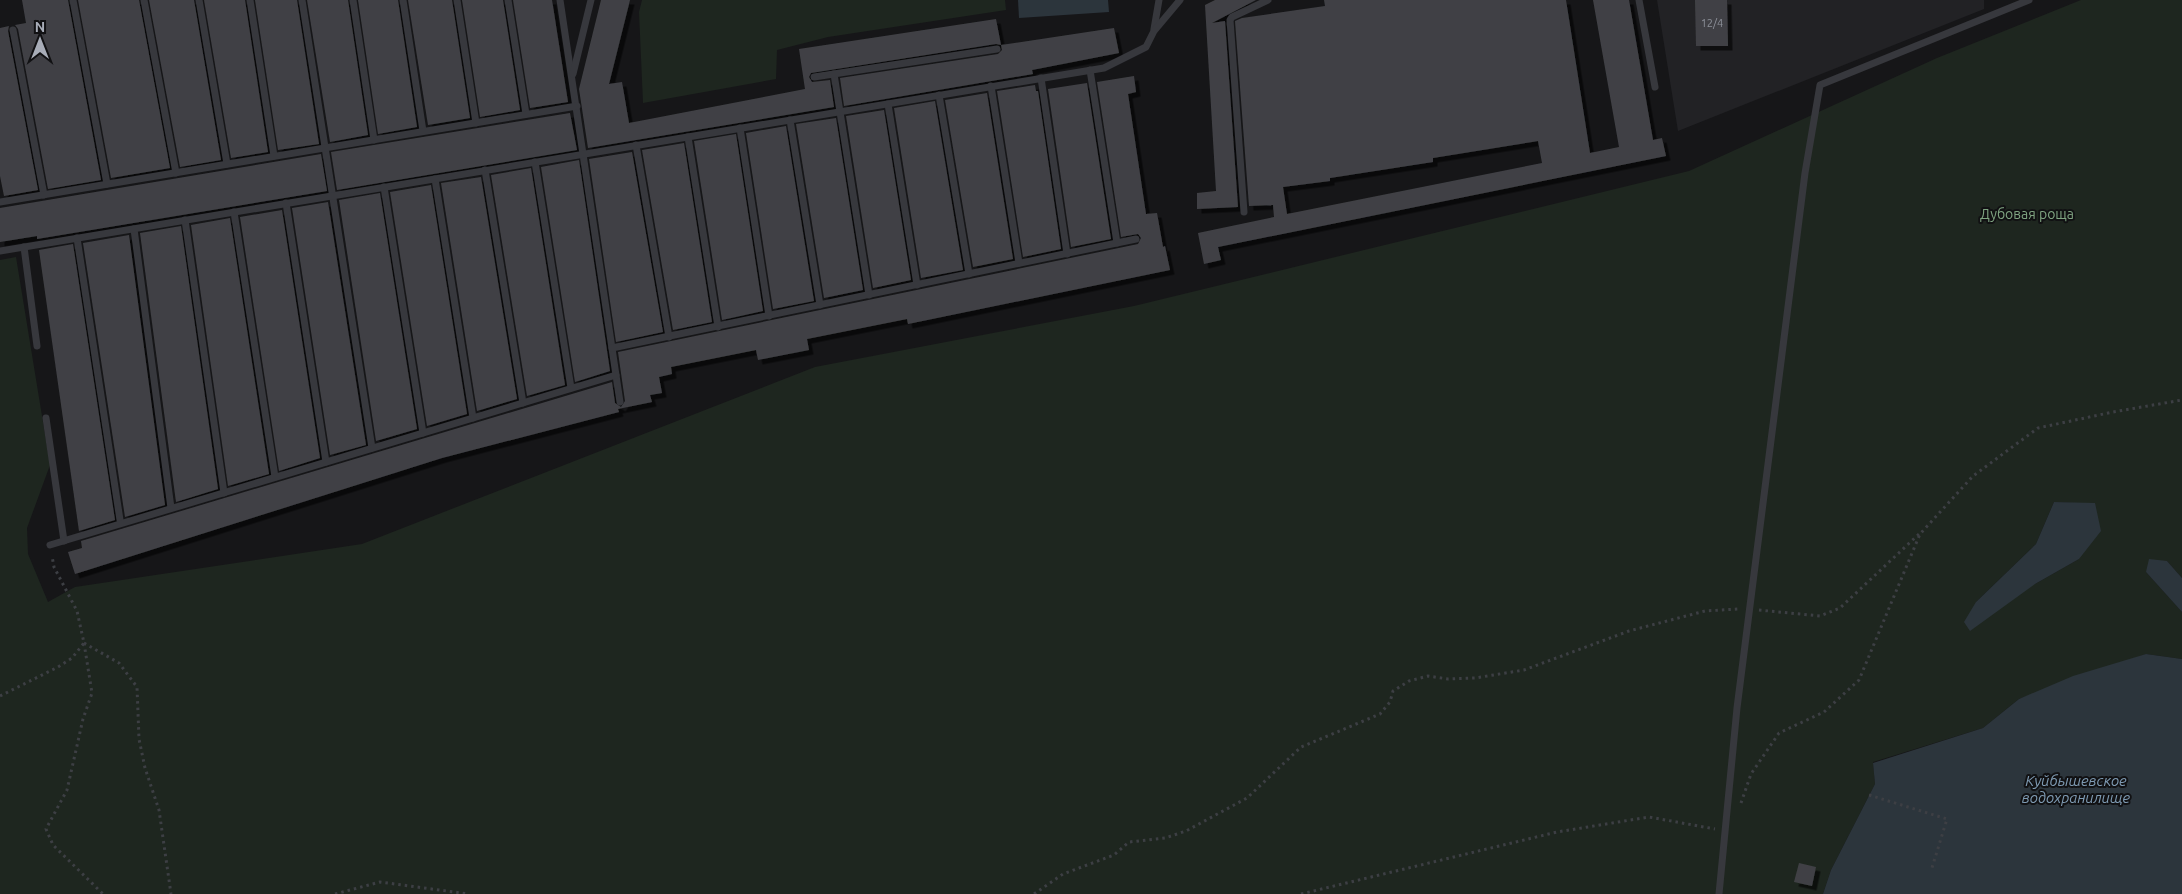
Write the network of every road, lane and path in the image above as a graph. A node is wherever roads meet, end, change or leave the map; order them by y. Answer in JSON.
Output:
{"nodes":[{"id":1,"x":73,"y":0,"type":"edge"},
{"id":2,"x":144,"y":0,"type":"edge"},
{"id":3,"x":199,"y":0,"type":"edge"},
{"id":4,"x":250,"y":0,"type":"edge"},
{"id":5,"x":302,"y":0,"type":"edge"},
{"id":6,"x":353,"y":0,"type":"edge"},
{"id":7,"x":403,"y":0,"type":"edge"},
{"id":8,"x":456,"y":0,"type":"edge"},
{"id":9,"x":508,"y":0,"type":"edge"},
{"id":10,"x":560,"y":0,"type":"edge"},
{"id":11,"x":591,"y":0,"type":"edge"},
{"id":12,"x":1159,"y":0,"type":"edge"},
{"id":13,"x":1180,"y":0,"type":"edge"},
{"id":14,"x":1268,"y":0,"type":"edge"},
{"id":15,"x":1639,"y":0,"type":"edge"},
{"id":16,"x":2028,"y":0,"type":"edge"},
{"id":17,"x":13,"y":30,"type":"dead end"},
{"id":18,"x":1154,"y":31,"type":"junction"},
{"id":19,"x":997,"y":49,"type":"dead end"},
{"id":20,"x":1090,"y":70,"type":"junction"},
{"id":21,"x":834,"y":74,"type":"junction"},
{"id":22,"x":573,"y":77,"type":"junction"},
{"id":23,"x":814,"y":77,"type":"dead end"},
{"id":24,"x":1040,"y":78,"type":"junction"},
{"id":25,"x":991,"y":86,"type":"junction"},
{"id":26,"x":1655,"y":87,"type":"dead end"},
{"id":27,"x":939,"y":95,"type":"junction"},
{"id":28,"x":888,"y":104,"type":"junction"},
{"id":29,"x":577,"y":106,"type":"junction"},
{"id":30,"x":840,"y":112,"type":"junction"},
{"id":31,"x":526,"y":114,"type":"junction"},
{"id":32,"x":790,"y":120,"type":"junction"},
{"id":33,"x":476,"y":123,"type":"junction"},
{"id":34,"x":740,"y":128,"type":"junction"},
{"id":35,"x":423,"y":132,"type":"junction"},
{"id":36,"x":688,"y":137,"type":"junction"},
{"id":37,"x":374,"y":140,"type":"junction"},
{"id":38,"x":636,"y":145,"type":"junction"},
{"id":39,"x":326,"y":148,"type":"junction"},
{"id":40,"x":584,"y":154,"type":"junction"},
{"id":41,"x":274,"y":156,"type":"junction"},
{"id":42,"x":535,"y":162,"type":"junction"},
{"id":43,"x":227,"y":164,"type":"junction"},
{"id":44,"x":485,"y":170,"type":"junction"},
{"id":45,"x":176,"y":172,"type":"junction"},
{"id":46,"x":435,"y":179,"type":"junction"},
{"id":47,"x":107,"y":184,"type":"junction"},
{"id":48,"x":384,"y":187,"type":"junction"},
{"id":49,"x":44,"y":195,"type":"junction"},
{"id":50,"x":334,"y":196,"type":"junction"},
{"id":51,"x":0,"y":202,"type":"edge"},
{"id":52,"x":286,"y":203,"type":"junction"},
{"id":53,"x":234,"y":212,"type":"junction"},
{"id":54,"x":1244,"y":212,"type":"dead end"},
{"id":55,"x":185,"y":220,"type":"junction"},
{"id":56,"x":134,"y":229,"type":"junction"},
{"id":57,"x":77,"y":238,"type":"junction"},
{"id":58,"x":1136,"y":239,"type":"dead end"},
{"id":59,"x":1117,"y":243,"type":"junction"},
{"id":60,"x":24,"y":247,"type":"junction"},
{"id":61,"x":0,"y":251,"type":"edge"},
{"id":62,"x":1067,"y":254,"type":"junction"},
{"id":63,"x":1020,"y":264,"type":"junction"},
{"id":64,"x":969,"y":274,"type":"junction"},
{"id":65,"x":917,"y":285,"type":"junction"},
{"id":66,"x":869,"y":295,"type":"junction"},
{"id":67,"x":820,"y":305,"type":"junction"},
{"id":68,"x":769,"y":316,"type":"junction"},
{"id":69,"x":718,"y":327,"type":"junction"},
{"id":70,"x":668,"y":337,"type":"junction"},
{"id":71,"x":37,"y":346,"type":"dead end"},
{"id":72,"x":612,"y":348,"type":"junction"},
{"id":73,"x":616,"y":375,"type":"junction"},
{"id":74,"x":571,"y":388,"type":"junction"},
{"id":75,"x":2182,"y":400,"type":"edge"},
{"id":76,"x":523,"y":402,"type":"junction"},
{"id":77,"x":620,"y":402,"type":"dead end"},
{"id":78,"x":46,"y":418,"type":"dead end"},
{"id":79,"x":473,"y":418,"type":"junction"},
{"id":80,"x":423,"y":433,"type":"junction"},
{"id":81,"x":372,"y":448,"type":"junction"},
{"id":82,"x":326,"y":462,"type":"junction"},
{"id":83,"x":275,"y":477,"type":"junction"},
{"id":84,"x":224,"y":493,"type":"junction"},
{"id":85,"x":171,"y":508,"type":"junction"},
{"id":86,"x":120,"y":520,"type":"dead end"},
{"id":87,"x":1920,"y":534,"type":"junction"},
{"id":88,"x":64,"y":541,"type":"junction"},
{"id":89,"x":50,"y":545,"type":"joint"},
{"id":90,"x":1750,"y":608,"type":"junction"},
{"id":91,"x":84,"y":643,"type":"junction"},
{"id":92,"x":0,"y":696,"type":"edge"},
{"id":93,"x":1869,"y":794,"type":"dead end"},
{"id":94,"x":1739,"y":807,"type":"dead end"},
{"id":95,"x":1725,"y":831,"type":"junction"},
{"id":96,"x":1931,"y":871,"type":"dead end"},
{"id":97,"x":103,"y":894,"type":"edge"},
{"id":98,"x":171,"y":894,"type":"edge"},
{"id":99,"x":335,"y":894,"type":"edge"},
{"id":100,"x":468,"y":894,"type":"edge"},
{"id":101,"x":1034,"y":894,"type":"edge"},
{"id":102,"x":1301,"y":894,"type":"edge"},
{"id":103,"x":1719,"y":894,"type":"edge"}],
"edges":[{"from":1,"to":47,"type":"lane"},
{"from":2,"to":45,"type":"lane"},
{"from":3,"to":43,"type":"lane"},
{"from":4,"to":41,"type":"lane"},
{"from":5,"to":39,"type":"lane"},
{"from":6,"to":37,"type":"lane"},
{"from":7,"to":35,"type":"lane"},
{"from":8,"to":33,"type":"lane"},
{"from":9,"to":31,"type":"lane"},
{"from":10,"to":22,"type":"lane"},
{"from":11,"to":22,"type":"lane"},
{"from":12,"to":18,"type":"lane"},
{"from":13,"to":18,"type":"lane"},
{"from":14,"to":54,"type":"lane"},
{"from":15,"to":26,"type":"lane"},
{"from":16,"to":90,"type":"lane"},
{"from":17,"to":49,"type":"lane"},
{"from":18,"to":20,"type":"lane"},
{"from":19,"to":21,"type":"lane"},
{"from":20,"to":24,"type":"lane"},
{"from":20,"to":59,"type":"lane"},
{"from":21,"to":23,"type":"lane"},
{"from":21,"to":30,"type":"lane"},
{"from":22,"to":29,"type":"lane"},
{"from":24,"to":25,"type":"lane"},
{"from":24,"to":62,"type":"lane"},
{"from":25,"to":27,"type":"lane"},
{"from":25,"to":63,"type":"lane"},
{"from":27,"to":28,"type":"lane"},
{"from":27,"to":64,"type":"lane"},
{"from":28,"to":30,"type":"lane"},
{"from":28,"to":65,"type":"lane"},
{"from":29,"to":31,"type":"lane"},
{"from":29,"to":40,"type":"lane"},
{"from":30,"to":32,"type":"lane"},
{"from":30,"to":66,"type":"lane"},
{"from":31,"to":33,"type":"lane"},
{"from":32,"to":34,"type":"lane"},
{"from":32,"to":67,"type":"lane"},
{"from":33,"to":35,"type":"lane"},
{"from":34,"to":36,"type":"lane"},
{"from":34,"to":68,"type":"lane"},
{"from":35,"to":37,"type":"lane"},
{"from":36,"to":38,"type":"lane"},
{"from":36,"to":69,"type":"lane"},
{"from":37,"to":39,"type":"lane"},
{"from":38,"to":40,"type":"lane"},
{"from":38,"to":70,"type":"lane"},
{"from":39,"to":41,"type":"lane"},
{"from":39,"to":50,"type":"lane"},
{"from":40,"to":42,"type":"lane"},
{"from":40,"to":72,"type":"lane"},
{"from":41,"to":43,"type":"lane"},
{"from":42,"to":44,"type":"lane"},
{"from":42,"to":74,"type":"lane"},
{"from":43,"to":45,"type":"lane"},
{"from":44,"to":46,"type":"lane"},
{"from":44,"to":76,"type":"lane"},
{"from":45,"to":47,"type":"lane"},
{"from":46,"to":48,"type":"lane"},
{"from":46,"to":79,"type":"lane"},
{"from":47,"to":49,"type":"lane"},
{"from":48,"to":50,"type":"lane"},
{"from":48,"to":80,"type":"lane"},
{"from":49,"to":51,"type":"lane"},
{"from":50,"to":52,"type":"lane"},
{"from":50,"to":81,"type":"lane"},
{"from":52,"to":53,"type":"lane"},
{"from":52,"to":82,"type":"lane"},
{"from":53,"to":55,"type":"lane"},
{"from":53,"to":83,"type":"lane"},
{"from":55,"to":56,"type":"lane"},
{"from":55,"to":84,"type":"lane"},
{"from":56,"to":57,"type":"lane"},
{"from":56,"to":85,"type":"lane"},
{"from":57,"to":60,"type":"lane"},
{"from":57,"to":86,"type":"lane"},
{"from":58,"to":59,"type":"lane"},
{"from":59,"to":62,"type":"lane"},
{"from":60,"to":61,"type":"lane"},
{"from":60,"to":71,"type":"lane"},
{"from":62,"to":63,"type":"lane"},
{"from":63,"to":64,"type":"lane"},
{"from":64,"to":65,"type":"lane"},
{"from":65,"to":66,"type":"lane"},
{"from":66,"to":67,"type":"lane"},
{"from":67,"to":68,"type":"lane"},
{"from":68,"to":69,"type":"lane"},
{"from":69,"to":70,"type":"lane"},
{"from":70,"to":72,"type":"lane"},
{"from":72,"to":73,"type":"lane"},
{"from":73,"to":74,"type":"lane"},
{"from":73,"to":77,"type":"lane"},
{"from":74,"to":76,"type":"lane"},
{"from":75,"to":87,"type":"path"},
{"from":76,"to":79,"type":"lane"},
{"from":78,"to":88,"type":"lane"},
{"from":79,"to":80,"type":"lane"},
{"from":80,"to":81,"type":"lane"},
{"from":81,"to":82,"type":"lane"},
{"from":82,"to":83,"type":"lane"},
{"from":83,"to":84,"type":"lane"},
{"from":84,"to":85,"type":"lane"},
{"from":85,"to":88,"type":"lane"},
{"from":87,"to":90,"type":"path"},
{"from":87,"to":94,"type":"path"},
{"from":88,"to":89,"type":"lane"},
{"from":89,"to":91,"type":"path"},
{"from":90,"to":95,"type":"lane"},
{"from":90,"to":101,"type":"path"},
{"from":91,"to":92,"type":"path"},
{"from":91,"to":97,"type":"path"},
{"from":91,"to":98,"type":"path"},
{"from":93,"to":96,"type":"path"},
{"from":95,"to":102,"type":"path"},
{"from":95,"to":103,"type":"lane"},
{"from":99,"to":100,"type":"path"}]}
